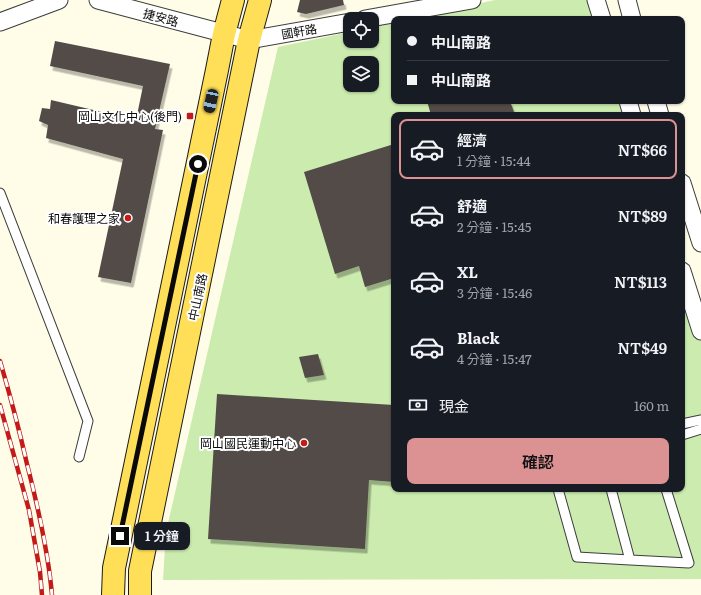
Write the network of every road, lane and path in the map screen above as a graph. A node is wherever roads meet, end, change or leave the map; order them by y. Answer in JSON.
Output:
{"nodes":[{"id":1,"x":59,"y":0,"type":"edge"},
{"id":2,"x":98,"y":0,"type":"edge"},
{"id":3,"x":233,"y":0,"type":"edge"},
{"id":4,"x":260,"y":0,"type":"edge"},
{"id":5,"x":472,"y":0,"type":"edge"},
{"id":6,"x":596,"y":0,"type":"edge"},
{"id":7,"x":627,"y":0,"type":"edge"},
{"id":8,"x":601,"y":16,"type":"edge"},
{"id":9,"x":631,"y":16,"type":"edge"},
{"id":10,"x":379,"y":17,"type":"edge"},
{"id":11,"x":0,"y":22,"type":"edge"},
{"id":12,"x":343,"y":23,"type":"edge"},
{"id":13,"x":224,"y":34,"type":"junction"},
{"id":14,"x":249,"y":40,"type":"junction"},
{"id":15,"x":685,"y":190,"type":"edge"},
{"id":16,"x":0,"y":193,"type":"edge"},
{"id":17,"x":697,"y":218,"type":"edge"},
{"id":18,"x":701,"y":243,"type":"edge"},
{"id":19,"x":685,"y":280,"type":"edge"},
{"id":20,"x":701,"y":331,"type":"edge"},
{"id":21,"x":701,"y":420,"type":"edge"},
{"id":22,"x":685,"y":423,"type":"edge"},
{"id":23,"x":701,"y":430,"type":"edge"},
{"id":24,"x":685,"y":434,"type":"edge"},
{"id":25,"x":79,"y":457,"type":"dead end"},
{"id":26,"x":559,"y":492,"type":"edge"},
{"id":27,"x":612,"y":492,"type":"edge"},
{"id":28,"x":667,"y":492,"type":"edge"},
{"id":29,"x":630,"y":560,"type":"junction"},
{"id":30,"x":113,"y":595,"type":"edge"},
{"id":31,"x":140,"y":595,"type":"edge"}],
"edges":[{"from":1,"to":11,"type":"street"},
{"from":2,"to":13,"type":"street","name":"捷安路"},
{"from":3,"to":13,"type":"main road"},
{"from":4,"to":14,"type":"main road","name":"中山南路"},
{"from":5,"to":10,"type":"street"},
{"from":6,"to":8,"type":"street"},
{"from":7,"to":9,"type":"street"},
{"from":12,"to":14,"type":"street","name":"國軒路"},
{"from":13,"to":14,"type":"street","name":"捷安路"},
{"from":13,"to":30,"type":"main road"},
{"from":14,"to":31,"type":"main road","name":"中山南路"},
{"from":15,"to":17,"type":"street"},
{"from":16,"to":25,"type":"lane"},
{"from":17,"to":18,"type":"street"},
{"from":19,"to":20,"type":"street"},
{"from":21,"to":22,"type":"lane"},
{"from":23,"to":24,"type":"lane"},
{"from":26,"to":29,"type":"lane"},
{"from":27,"to":29,"type":"lane"},
{"from":28,"to":29,"type":"lane"}]}
